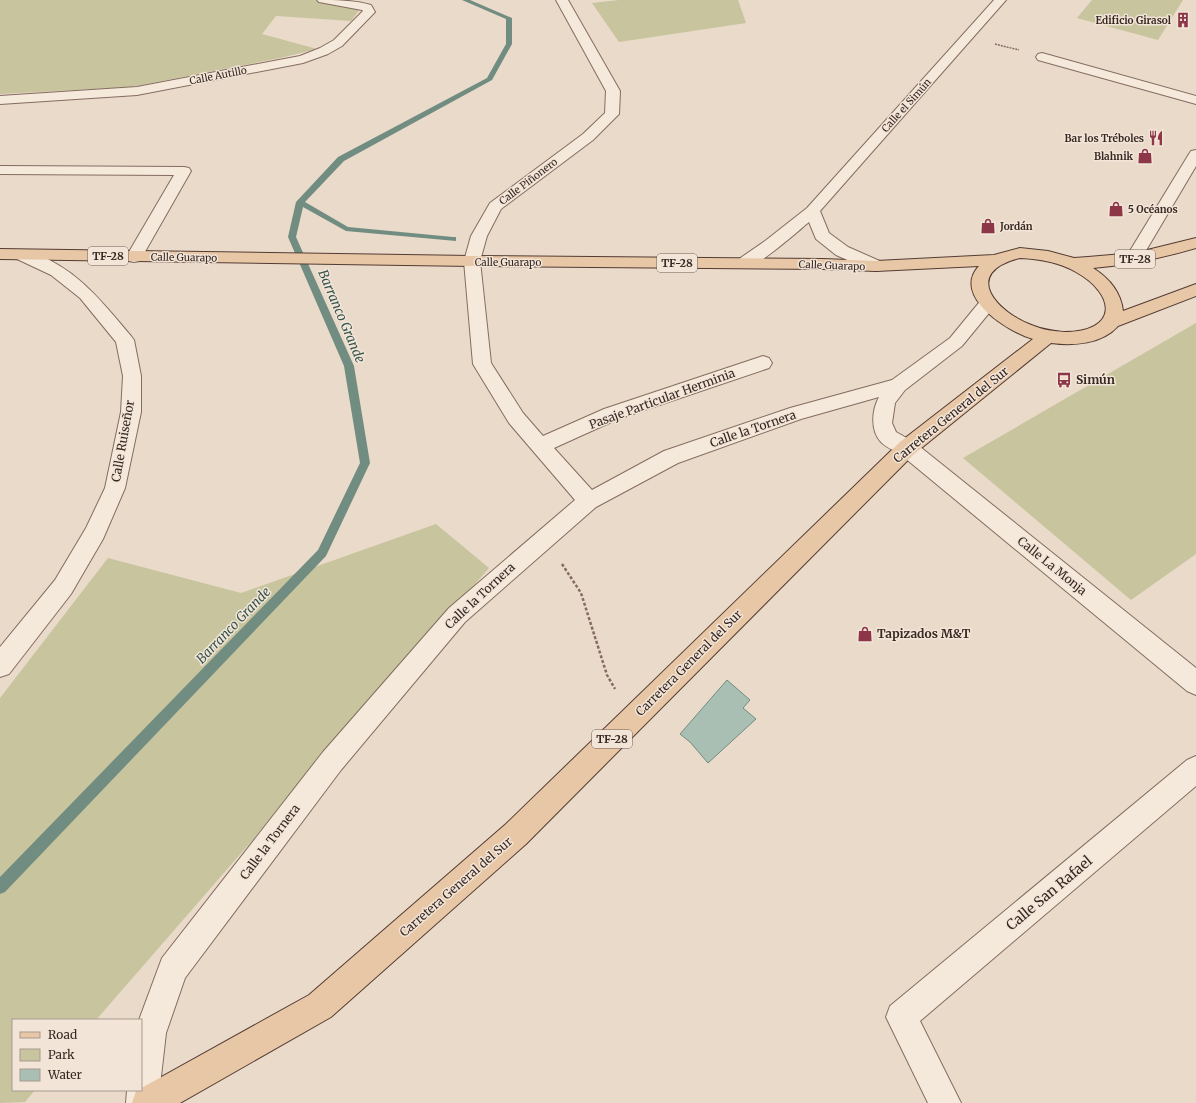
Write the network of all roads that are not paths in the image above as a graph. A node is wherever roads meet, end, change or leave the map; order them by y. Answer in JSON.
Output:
{"nodes":[{"id":1,"x":323,"y":0,"type":"edge"},
{"id":2,"x":562,"y":0,"type":"edge"},
{"id":3,"x":1000,"y":0,"type":"edge"},
{"id":4,"x":1042,"y":57,"type":"road end"},
{"id":5,"x":0,"y":100,"type":"edge"},
{"id":6,"x":1196,"y":100,"type":"edge"},
{"id":7,"x":1195,"y":158,"type":"edge"},
{"id":8,"x":0,"y":170,"type":"edge"},
{"id":9,"x":812,"y":211,"type":"junction"},
{"id":10,"x":1196,"y":243,"type":"edge"},
{"id":11,"x":0,"y":254,"type":"edge"},
{"id":12,"x":23,"y":255,"type":"junction"},
{"id":13,"x":134,"y":257,"type":"junction"},
{"id":14,"x":1133,"y":259,"type":"junction"},
{"id":15,"x":993,"y":260,"type":"junction"},
{"id":16,"x":472,"y":261,"type":"junction"},
{"id":17,"x":745,"y":263,"type":"junction"},
{"id":18,"x":1072,"y":263,"type":"junction"},
{"id":19,"x":876,"y":266,"type":"junction"},
{"id":20,"x":1196,"y":290,"type":"edge"},
{"id":21,"x":988,"y":303,"type":"junction"},
{"id":22,"x":1113,"y":321,"type":"junction"},
{"id":23,"x":1048,"y":336,"type":"junction"},
{"id":24,"x":763,"y":363,"type":"dead end"},
{"id":25,"x":898,"y":385,"type":"junction"},
{"id":26,"x":540,"y":446,"type":"junction"},
{"id":27,"x":907,"y":448,"type":"junction"},
{"id":28,"x":589,"y":501,"type":"junction"},
{"id":29,"x":0,"y":666,"type":"edge"},
{"id":30,"x":1196,"y":683,"type":"edge"},
{"id":31,"x":1196,"y":769,"type":"edge"},
{"id":32,"x":938,"y":1100,"type":"edge"},
{"id":33,"x":142,"y":1103,"type":"edge"},
{"id":34,"x":148,"y":1103,"type":"edge"}],
"edges":[{"from":1,"to":5,"type":"street","name":"Calle Autillo"},
{"from":2,"to":16,"type":"street","name":"Calle Piñonero"},
{"from":3,"to":9,"type":"street","name":"Calle el Simún"},
{"from":4,"to":6,"type":"street"},
{"from":7,"to":14,"type":"street"},
{"from":8,"to":13,"type":"street"},
{"from":9,"to":17,"type":"street","name":"Calle el Simún"},
{"from":9,"to":19,"type":"street"},
{"from":10,"to":14,"type":"main road","number":"TF-28"},
{"from":11,"to":12,"type":"main road","name":"Calle Ruiseñor","number":"TF-28"},
{"from":12,"to":13,"type":"main road","name":"Calle Guarapo","number":"TF-28"},
{"from":12,"to":29,"type":"street","name":"Calle Ruiseñor"},
{"from":13,"to":16,"type":"main road","name":"Calle Guarapo","number":"TF-28"},
{"from":14,"to":18,"type":"main road","number":"TF-28"},
{"from":15,"to":18,"type":"main road","number":"TF-28"},
{"from":15,"to":19,"type":"main road","name":"Calle Guarapo","number":"TF-28"},
{"from":15,"to":21,"type":"main road"},
{"from":16,"to":17,"type":"main road","name":"Calle Guarapo","number":"TF-28"},
{"from":16,"to":26,"type":"street","name":"Calle Piñonero"},
{"from":17,"to":19,"type":"main road","name":"Calle Guarapo","number":"TF-28"},
{"from":18,"to":22,"type":"main road","number":"TF-28"},
{"from":20,"to":22,"type":"main road"},
{"from":21,"to":23,"type":"main road"},
{"from":21,"to":25,"type":"street","name":"Calle la Tornera"},
{"from":22,"to":23,"type":"main road"},
{"from":23,"to":27,"type":"main road","name":"Carretera General del Sur","number":"TF-28"},
{"from":24,"to":26,"type":"street","name":"Pasaje Particular Herminia"},
{"from":25,"to":27,"type":"street","name":"Calle La Monja"},
{"from":25,"to":28,"type":"street","name":"Calle la Tornera"},
{"from":26,"to":28,"type":"street","name":"Calle Piñonero"},
{"from":27,"to":30,"type":"street","name":"Calle La Monja"},
{"from":27,"to":34,"type":"main road","name":"Carretera General del Sur","number":"TF-28"},
{"from":28,"to":33,"type":"street","name":"Calle la Tornera"},
{"from":31,"to":32,"type":"street","name":"Calle San Rafael"}]}
